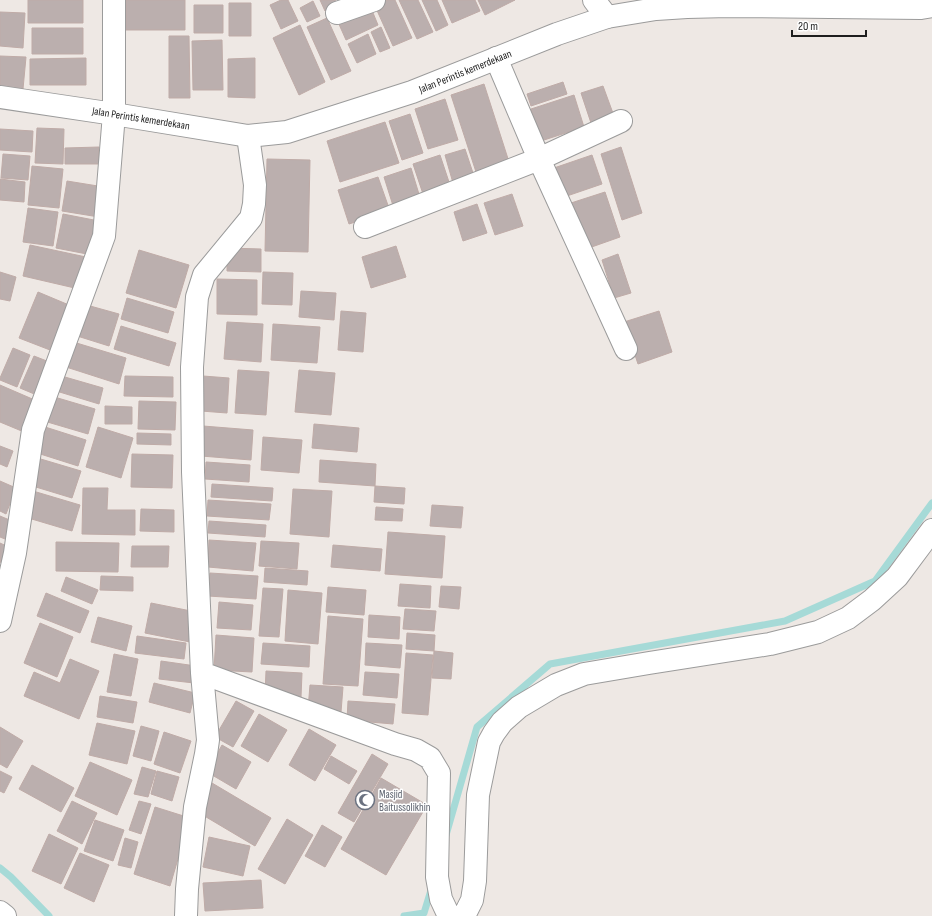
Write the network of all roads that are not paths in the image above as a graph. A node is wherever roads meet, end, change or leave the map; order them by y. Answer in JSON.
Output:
{"nodes":[{"id":1,"x":114,"y":0,"type":"edge"},
{"id":2,"x":374,"y":0,"type":"edge"},
{"id":3,"x":594,"y":0,"type":"edge"},
{"id":4,"x":657,"y":5,"type":"edge"},
{"id":5,"x":925,"y":5,"type":"edge"},
{"id":6,"x":337,"y":13,"type":"dead end"},
{"id":7,"x":607,"y":17,"type":"junction"},
{"id":8,"x":496,"y":58,"type":"junction"},
{"id":9,"x":0,"y":97,"type":"edge"},
{"id":10,"x":114,"y":114,"type":"junction"},
{"id":11,"x":621,"y":121,"type":"dead end"},
{"id":12,"x":248,"y":136,"type":"junction"},
{"id":13,"x":539,"y":159,"type":"junction"},
{"id":14,"x":365,"y":227,"type":"dead end"},
{"id":15,"x":626,"y":348,"type":"dead end"},
{"id":16,"x":932,"y":530,"type":"edge"},
{"id":17,"x":0,"y":621,"type":"edge"},
{"id":18,"x":202,"y":673,"type":"junction"},
{"id":19,"x":0,"y":912,"type":"edge"},
{"id":20,"x":5,"y":916,"type":"edge"},
{"id":21,"x":186,"y":916,"type":"edge"},
{"id":22,"x":449,"y":916,"type":"edge"},
{"id":23,"x":462,"y":916,"type":"edge"}],
"edges":[{"from":1,"to":10,"type":"street"},
{"from":2,"to":6,"type":"street"},
{"from":3,"to":7,"type":"street"},
{"from":4,"to":5,"type":"street","name":"Jalan Perintis kemerdekaan"},
{"from":4,"to":7,"type":"street","name":"Jalan Perintis kemerdekaan"},
{"from":7,"to":8,"type":"street","name":"Jalan Perintis kemerdekaan"},
{"from":8,"to":12,"type":"street","name":"Jalan Perintis kemerdekaan"},
{"from":8,"to":13,"type":"street"},
{"from":9,"to":10,"type":"street","name":"Jalan Perintis kemerdekaan"},
{"from":10,"to":12,"type":"street","name":"Jalan Perintis kemerdekaan"},
{"from":10,"to":17,"type":"street"},
{"from":11,"to":13,"type":"street"},
{"from":12,"to":18,"type":"street"},
{"from":13,"to":14,"type":"street"},
{"from":13,"to":15,"type":"street"},
{"from":16,"to":23,"type":"street"},
{"from":18,"to":21,"type":"street"},
{"from":18,"to":22,"type":"street"},
{"from":19,"to":20,"type":"street"}]}
